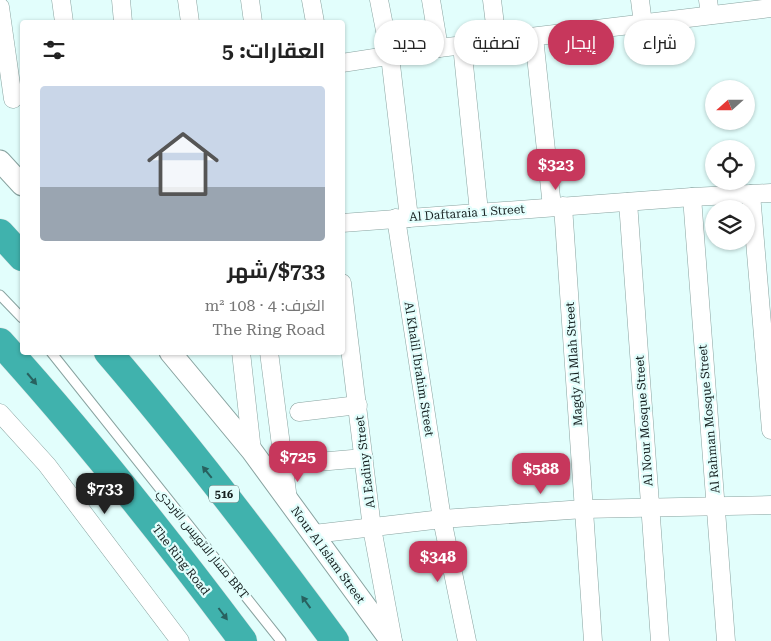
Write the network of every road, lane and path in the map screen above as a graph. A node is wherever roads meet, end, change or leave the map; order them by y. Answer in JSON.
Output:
{"nodes":[{"id":1,"x":61,"y":0,"type":"edge"},
{"id":2,"x":121,"y":0,"type":"edge"},
{"id":3,"x":187,"y":0,"type":"edge"},
{"id":4,"x":250,"y":0,"type":"edge"},
{"id":5,"x":311,"y":0,"type":"edge"},
{"id":6,"x":379,"y":0,"type":"edge"},
{"id":7,"x":432,"y":0,"type":"edge"},
{"id":8,"x":492,"y":0,"type":"edge"},
{"id":9,"x":640,"y":0,"type":"edge"},
{"id":10,"x":0,"y":7,"type":"edge"},
{"id":11,"x":709,"y":8,"type":"edge"},
{"id":12,"x":771,"y":8,"type":"edge"},
{"id":13,"x":64,"y":20,"type":"edge"},
{"id":14,"x":123,"y":20,"type":"edge"},
{"id":15,"x":190,"y":20,"type":"edge"},
{"id":16,"x":253,"y":20,"type":"edge"},
{"id":17,"x":315,"y":20,"type":"edge"},
{"id":18,"x":383,"y":20,"type":"edge"},
{"id":19,"x":435,"y":20,"type":"edge"},
{"id":20,"x":495,"y":20,"type":"edge"},
{"id":21,"x":642,"y":20,"type":"edge"},
{"id":22,"x":660,"y":20,"type":"edge"},
{"id":23,"x":624,"y":26,"type":"edge"},
{"id":24,"x":538,"y":37,"type":"edge"},
{"id":25,"x":374,"y":58,"type":"edge"},
{"id":26,"x":345,"y":63,"type":"edge"},
{"id":27,"x":391,"y":65,"type":"edge"},
{"id":28,"x":464,"y":65,"type":"edge"},
{"id":29,"x":538,"y":65,"type":"edge"},
{"id":30,"x":12,"y":98,"type":"edge"},
{"id":31,"x":0,"y":161,"type":"edge"},
{"id":32,"x":20,"y":183,"type":"edge"},
{"id":33,"x":771,"y":193,"type":"edge"},
{"id":34,"x":751,"y":194,"type":"junction"},
{"id":35,"x":692,"y":197,"type":"junction"},
{"id":36,"x":628,"y":202,"type":"junction"},
{"id":37,"x":557,"y":207,"type":"junction"},
{"id":38,"x":479,"y":212,"type":"junction"},
{"id":39,"x":403,"y":218,"type":"junction"},
{"id":40,"x":345,"y":223,"type":"edge"},
{"id":41,"x":0,"y":233,"type":"edge"},
{"id":42,"x":20,"y":255,"type":"edge"},
{"id":43,"x":0,"y":295,"type":"edge"},
{"id":44,"x":345,"y":312,"type":"edge"},
{"id":45,"x":20,"y":316,"type":"edge"},
{"id":46,"x":0,"y":342,"type":"edge"},
{"id":47,"x":53,"y":355,"type":"edge"},
{"id":48,"x":111,"y":355,"type":"edge"},
{"id":49,"x":172,"y":355,"type":"edge"},
{"id":50,"x":241,"y":355,"type":"edge"},
{"id":51,"x":269,"y":355,"type":"edge"},
{"id":52,"x":358,"y":406,"type":"junction"},
{"id":53,"x":298,"y":412,"type":"dead end"},
{"id":54,"x":0,"y":413,"type":"edge"},
{"id":55,"x":771,"y":430,"type":"edge"},
{"id":56,"x":252,"y":451,"type":"junction"},
{"id":57,"x":364,"y":458,"type":"junction"},
{"id":58,"x":306,"y":463,"type":"dead end"},
{"id":59,"x":288,"y":500,"type":"junction"},
{"id":60,"x":771,"y":505,"type":"edge"},
{"id":61,"x":716,"y":507,"type":"junction"},
{"id":62,"x":584,"y":508,"type":"junction"},
{"id":63,"x":650,"y":508,"type":"junction"},
{"id":64,"x":442,"y":519,"type":"junction"},
{"id":65,"x":372,"y":528,"type":"junction"},
{"id":66,"x":314,"y":534,"type":"junction"},
{"id":67,"x":180,"y":641,"type":"edge"},
{"id":68,"x":243,"y":641,"type":"edge"},
{"id":69,"x":281,"y":641,"type":"edge"},
{"id":70,"x":335,"y":641,"type":"edge"},
{"id":71,"x":392,"y":641,"type":"edge"},
{"id":72,"x":467,"y":641,"type":"edge"},
{"id":73,"x":593,"y":641,"type":"edge"},
{"id":74,"x":660,"y":641,"type":"edge"},
{"id":75,"x":726,"y":641,"type":"edge"}],
"edges":[{"from":1,"to":13,"type":"street"},
{"from":2,"to":14,"type":"street"},
{"from":3,"to":15,"type":"street"},
{"from":4,"to":16,"type":"street"},
{"from":5,"to":17,"type":"street"},
{"from":6,"to":18,"type":"street","name":"Al Khalil Ibrahim Street"},
{"from":7,"to":19,"type":"street"},
{"from":8,"to":20,"type":"street"},
{"from":9,"to":21,"type":"street"},
{"from":10,"to":30,"type":"street"},
{"from":11,"to":12,"type":"street"},
{"from":11,"to":22,"type":"street"},
{"from":23,"to":24,"type":"street"},
{"from":25,"to":26,"type":"street"},
{"from":27,"to":39,"type":"street","name":"Al Khalil Ibrahim Street"},
{"from":28,"to":38,"type":"street"},
{"from":29,"to":37,"type":"street","name":"Magdy Al Mlah Street"},
{"from":31,"to":32,"type":"street"},
{"from":33,"to":34,"type":"street","name":"Al Daftaraia 1 Street"},
{"from":34,"to":35,"type":"street","name":"Al Daftaraia 1 Street"},
{"from":34,"to":55,"type":"street"},
{"from":35,"to":36,"type":"street","name":"Al Daftaraia 1 Street"},
{"from":35,"to":61,"type":"street","name":"Al Rahman Mosque Street"},
{"from":36,"to":37,"type":"street","name":"Al Daftaraia 1 Street"},
{"from":36,"to":63,"type":"street","name":"Al Nour Mosque Street"},
{"from":37,"to":38,"type":"street","name":"Al Daftaraia 1 Street"},
{"from":37,"to":62,"type":"street","name":"Magdy Al Mlah Street"},
{"from":38,"to":39,"type":"street","name":"Al Daftaraia 1 Street"},
{"from":39,"to":40,"type":"street","name":"Al Daftaraia 1 Street"},
{"from":39,"to":64,"type":"street","name":"Al Khalil Ibrahim Street"},
{"from":41,"to":42,"type":"highway"},
{"from":43,"to":45,"type":"lane"},
{"from":44,"to":52,"type":"street","name":"Al Eadiny Street"},
{"from":46,"to":68,"type":"highway","name":"The Ring Road","one_way":true},
{"from":47,"to":69,"type":"lane","name":"مسار الاتوبيس الترددي BRT"},
{"from":70,"to":48,"type":"highway","number":"516","one_way":true},
{"from":49,"to":56,"type":"street","name":"Nour Al Islam Street"},
{"from":50,"to":56,"type":"street"},
{"from":51,"to":59,"type":"street"},
{"from":52,"to":53,"type":"street"},
{"from":52,"to":57,"type":"street","name":"Al Eadiny Street"},
{"from":54,"to":67,"type":"street"},
{"from":56,"to":59,"type":"street","name":"Nour Al Islam Street"},
{"from":57,"to":58,"type":"street"},
{"from":57,"to":65,"type":"street","name":"Al Eadiny Street"},
{"from":59,"to":66,"type":"street","name":"Nour Al Islam Street"},
{"from":60,"to":61,"type":"street"},
{"from":61,"to":63,"type":"street"},
{"from":61,"to":75,"type":"street","name":"Al Rahman Mosque Street"},
{"from":62,"to":63,"type":"street"},
{"from":62,"to":64,"type":"street"},
{"from":62,"to":73,"type":"street","name":"Magdy Al Mlah Street"},
{"from":63,"to":74,"type":"street","name":"Al Nour Mosque Street"},
{"from":64,"to":65,"type":"street"},
{"from":64,"to":72,"type":"street","name":"Al Khalil Ibrahim Street"},
{"from":65,"to":66,"type":"street"},
{"from":65,"to":71,"type":"street","name":"Al Eadiny Street"},
{"from":66,"to":71,"type":"street","name":"Nour Al Islam Street"}]}
